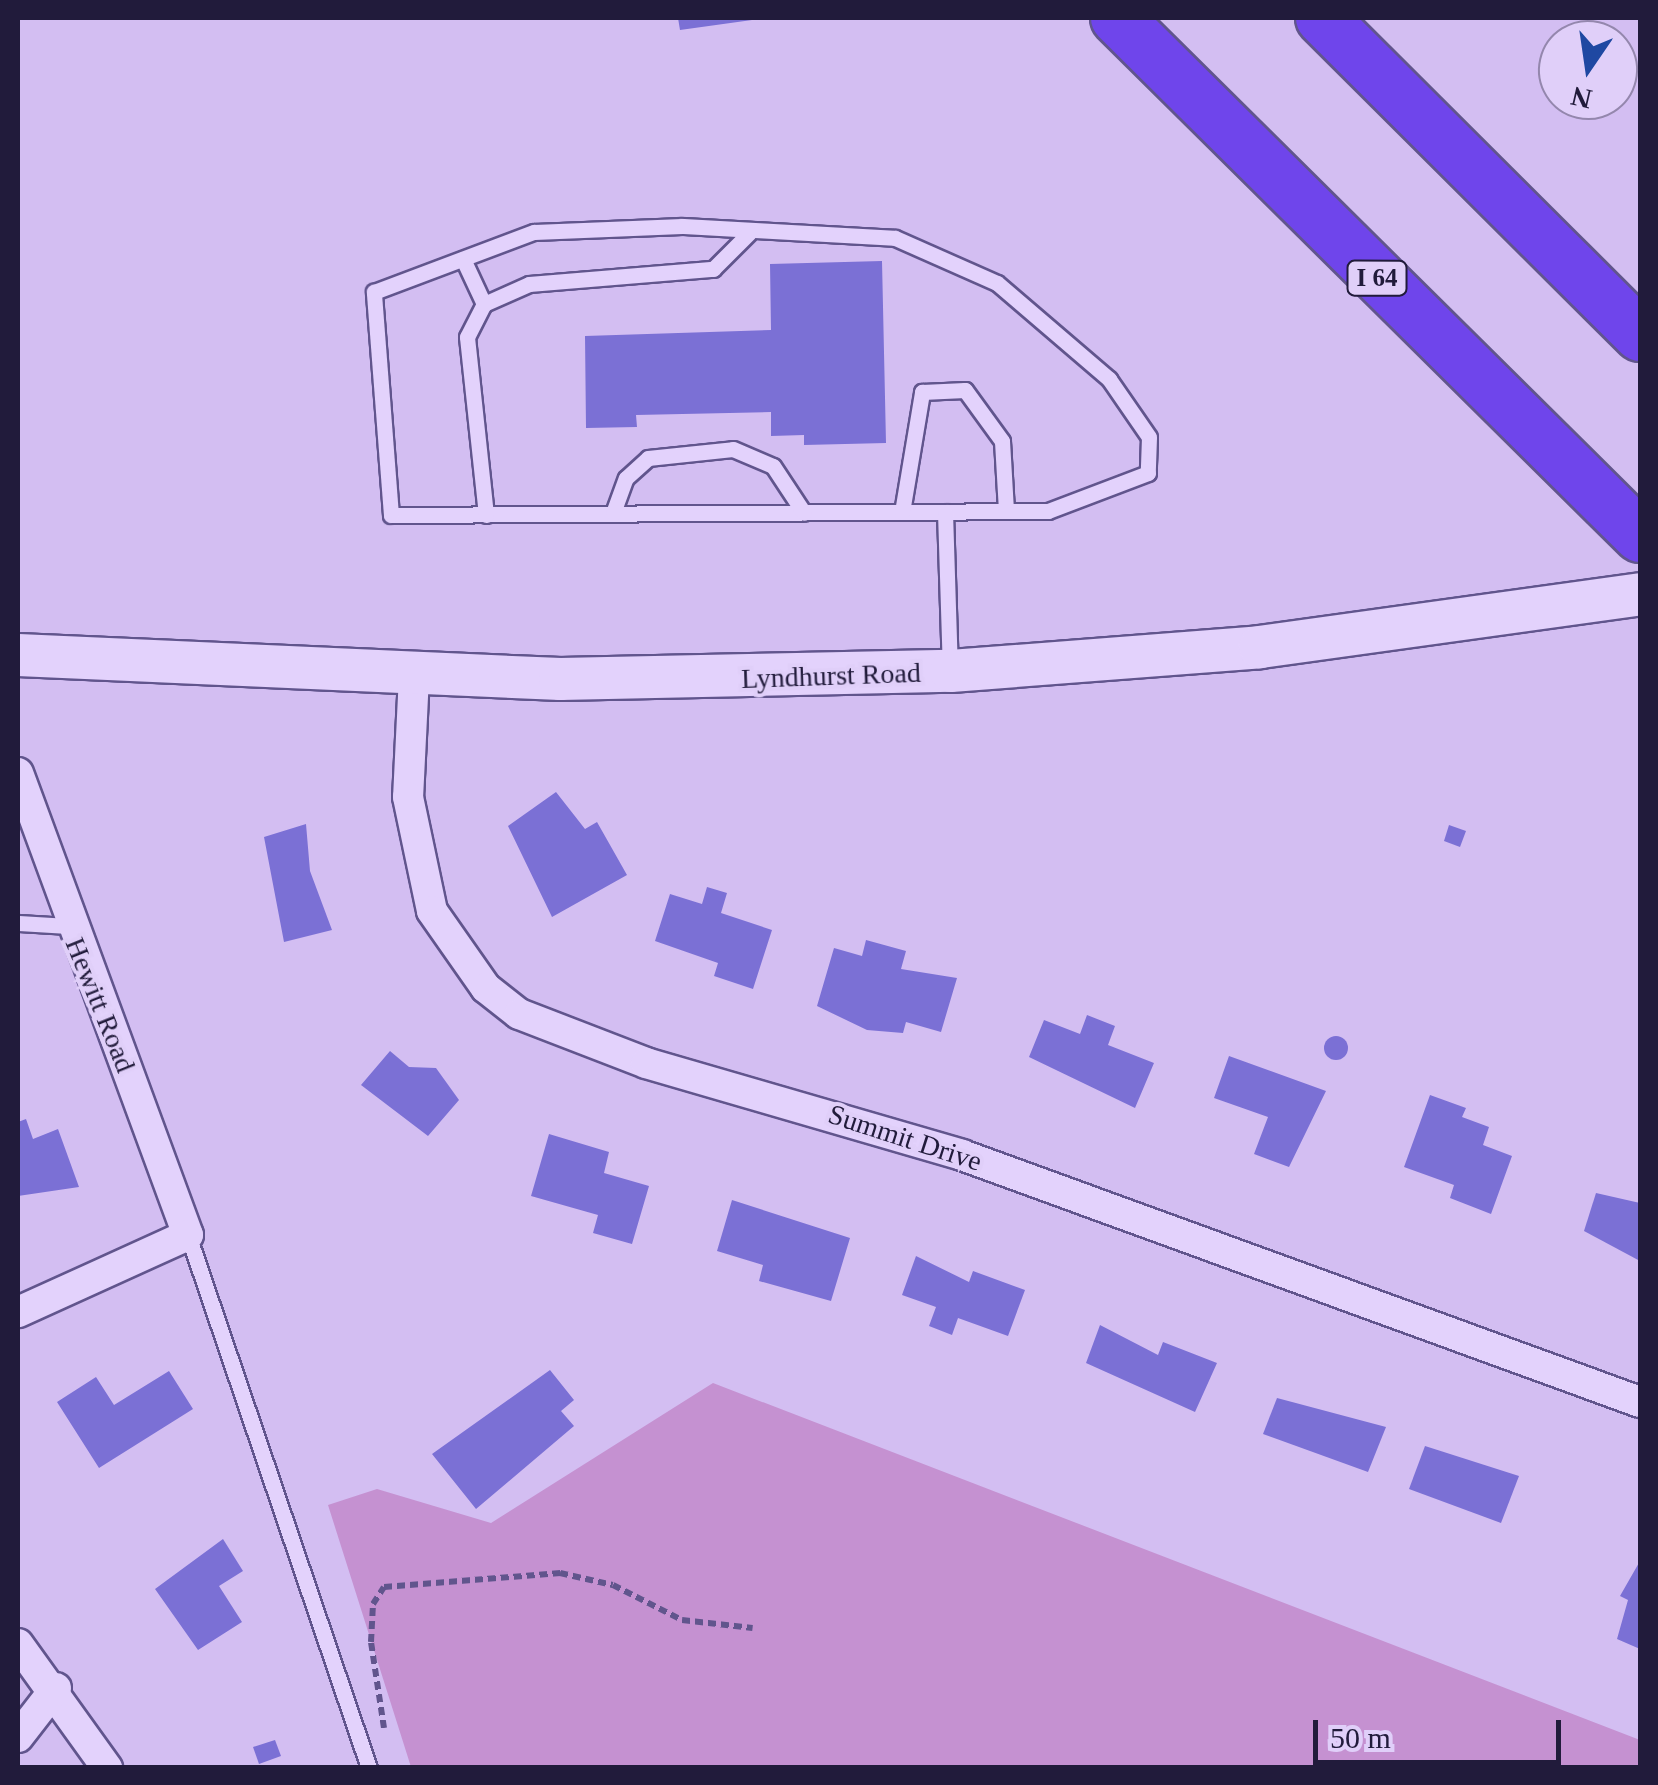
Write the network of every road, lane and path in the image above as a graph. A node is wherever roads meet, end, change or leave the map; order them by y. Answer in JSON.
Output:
{"nodes":[{"id":1,"x":1117,"y":18,"type":"edge"},
{"id":2,"x":1322,"y":18,"type":"edge"},
{"id":3,"x":749,"y":233,"type":"junction"},
{"id":4,"x":463,"y":259,"type":"junction"},
{"id":5,"x":484,"y":304,"type":"junction"},
{"id":6,"x":1640,"y":335,"type":"edge"},
{"id":7,"x":1006,"y":511,"type":"junction"},
{"id":8,"x":902,"y":512,"type":"junction"},
{"id":9,"x":945,"y":512,"type":"junction"},
{"id":10,"x":804,"y":513,"type":"junction"},
{"id":11,"x":613,"y":514,"type":"junction"},
{"id":12,"x":486,"y":515,"type":"junction"},
{"id":13,"x":1640,"y":536,"type":"edge"},
{"id":14,"x":1624,"y":597,"type":"edge"},
{"id":15,"x":18,"y":654,"type":"edge"},
{"id":16,"x":950,"y":671,"type":"junction"},
{"id":17,"x":414,"y":676,"type":"junction"},
{"id":18,"x":18,"y":773,"type":"edge"},
{"id":19,"x":18,"y":923,"type":"edge"},
{"id":20,"x":69,"y":926,"type":"junction"},
{"id":21,"x":188,"y":1236,"type":"junction"},
{"id":22,"x":18,"y":1312,"type":"edge"},
{"id":23,"x":1640,"y":1402,"type":"edge"},
{"id":24,"x":754,"y":1628,"type":"dead end"},
{"id":25,"x":18,"y":1644,"type":"edge"},
{"id":26,"x":56,"y":1688,"type":"junction"},
{"id":27,"x":18,"y":1737,"type":"edge"},
{"id":28,"x":386,"y":1737,"type":"dead end"},
{"id":29,"x":107,"y":1768,"type":"edge"},
{"id":30,"x":369,"y":1768,"type":"edge"}],
"edges":[{"from":1,"to":13,"type":"highway","number":"I 64"},
{"from":2,"to":6,"type":"highway"},
{"from":3,"to":4,"type":"lane"},
{"from":3,"to":5,"type":"lane"},
{"from":3,"to":7,"type":"lane"},
{"from":4,"to":5,"type":"lane"},
{"from":4,"to":12,"type":"lane"},
{"from":5,"to":12,"type":"lane"},
{"from":7,"to":8,"type":"lane"},
{"from":7,"to":9,"type":"lane"},
{"from":8,"to":9,"type":"lane"},
{"from":8,"to":10,"type":"lane"},
{"from":9,"to":16,"type":"lane"},
{"from":10,"to":11,"type":"lane"},
{"from":10,"to":11,"type":"lane"},
{"from":11,"to":12,"type":"lane"},
{"from":14,"to":16,"type":"main road","name":"Lyndhurst Road"},
{"from":15,"to":17,"type":"main road","name":"Lyndhurst Road"},
{"from":16,"to":17,"type":"main road","name":"Lyndhurst Road"},
{"from":17,"to":23,"type":"street","name":"Summit Drive"},
{"from":18,"to":20,"type":"street","name":"Hewitt Road"},
{"from":19,"to":20,"type":"lane"},
{"from":20,"to":21,"type":"street","name":"Hewitt Road"},
{"from":21,"to":22,"type":"street"},
{"from":21,"to":30,"type":"lane"},
{"from":24,"to":28,"type":"path"},
{"from":25,"to":26,"type":"street"},
{"from":26,"to":27,"type":"street"},
{"from":26,"to":29,"type":"street"}]}
